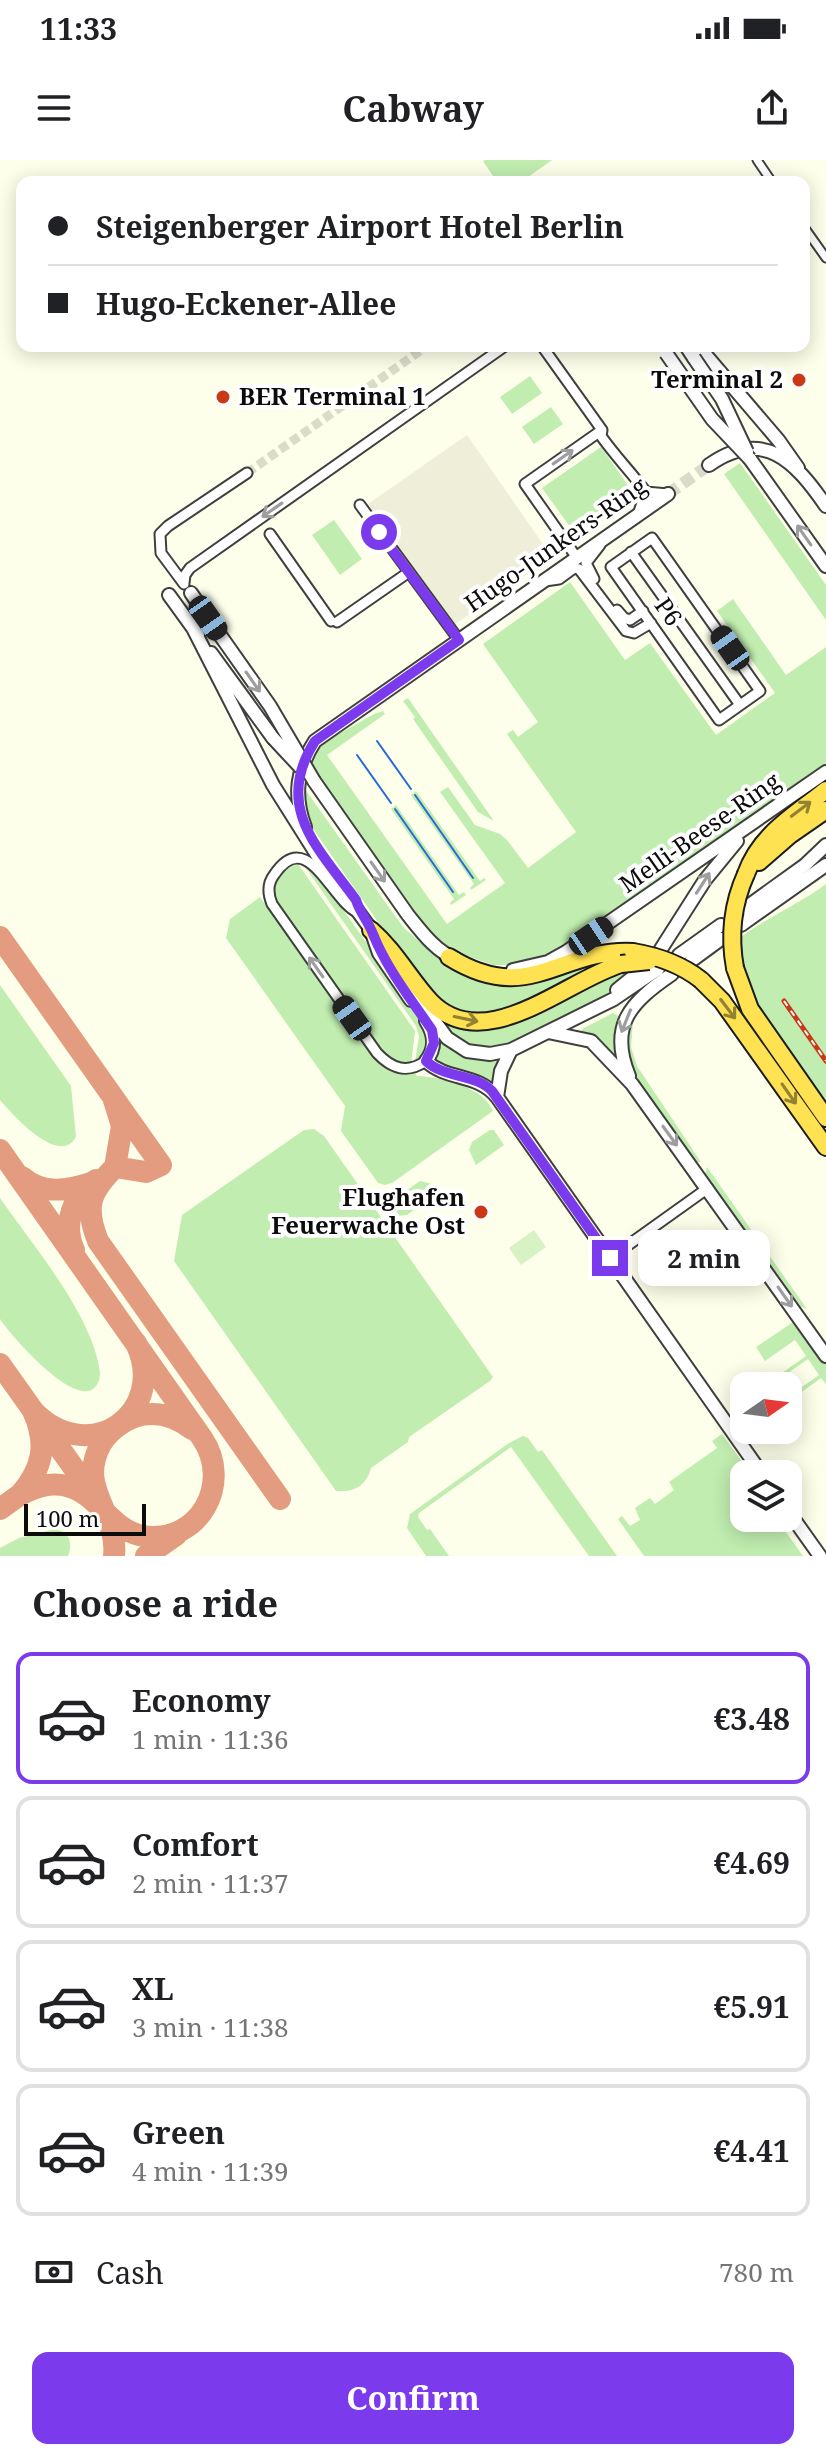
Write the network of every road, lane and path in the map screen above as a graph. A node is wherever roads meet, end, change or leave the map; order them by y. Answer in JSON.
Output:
{"nodes":[{"id":1,"x":810,"y":235,"type":"edge"},
{"id":2,"x":826,"y":258,"type":"edge"},
{"id":3,"x":496,"y":352,"type":"edge"},
{"id":4,"x":546,"y":352,"type":"edge"},
{"id":5,"x":664,"y":352,"type":"edge"},
{"id":6,"x":690,"y":352,"type":"edge"},
{"id":7,"x":703,"y":352,"type":"edge"},
{"id":8,"x":602,"y":430,"type":"junction"},
{"id":9,"x":750,"y":459,"type":"junction"},
{"id":10,"x":709,"y":465,"type":"tunnel mouth"},
{"id":11,"x":798,"y":468,"type":"junction"},
{"id":12,"x":247,"y":473,"type":"tunnel mouth"},
{"id":13,"x":646,"y":492,"type":"junction"},
{"id":14,"x":668,"y":494,"type":"joint"},
{"id":15,"x":360,"y":505,"type":"dead end"},
{"id":16,"x":826,"y":506,"type":"edge"},
{"id":17,"x":637,"y":517,"type":"junction"},
{"id":18,"x":270,"y":534,"type":"dead end"},
{"id":19,"x":604,"y":539,"type":"junction"},
{"id":20,"x":631,"y":552,"type":"junction"},
{"id":21,"x":577,"y":558,"type":"junction"},
{"id":22,"x":826,"y":566,"type":"edge"},
{"id":23,"x":409,"y":572,"type":"junction"},
{"id":24,"x":543,"y":582,"type":"junction"},
{"id":25,"x":187,"y":588,"type":"junction"},
{"id":26,"x":169,"y":595,"type":"dead end"},
{"id":27,"x":643,"y":611,"type":"junction"},
{"id":28,"x":651,"y":623,"type":"junction"},
{"id":29,"x":193,"y":628,"type":"junction"},
{"id":30,"x":459,"y":640,"type":"junction"},
{"id":31,"x":740,"y":705,"type":"junction"},
{"id":32,"x":826,"y":772,"type":"edge"},
{"id":33,"x":314,"y":781,"type":"junction"},
{"id":34,"x":826,"y":790,"type":"edge"},
{"id":35,"x":826,"y":810,"type":"edge"},
{"id":36,"x":766,"y":814,"type":"junction"},
{"id":37,"x":826,"y":845,"type":"edge"},
{"id":38,"x":826,"y":865,"type":"edge"},
{"id":39,"x":746,"y":874,"type":"junction"},
{"id":40,"x":744,"y":909,"type":"dead end"},
{"id":41,"x":360,"y":913,"type":"junction"},
{"id":42,"x":741,"y":925,"type":"dead end"},
{"id":43,"x":371,"y":930,"type":"junction"},
{"id":44,"x":721,"y":932,"type":"dead end"},
{"id":45,"x":449,"y":957,"type":"junction"},
{"id":46,"x":627,"y":958,"type":"junction"},
{"id":47,"x":671,"y":962,"type":"junction"},
{"id":48,"x":644,"y":968,"type":"dead end"},
{"id":49,"x":563,"y":1024,"type":"junction"},
{"id":50,"x":548,"y":1032,"type":"junction"},
{"id":51,"x":511,"y":1050,"type":"junction"},
{"id":52,"x":426,"y":1061,"type":"junction"},
{"id":53,"x":632,"y":1084,"type":"junction"},
{"id":54,"x":497,"y":1097,"type":"junction"},
{"id":55,"x":826,"y":1118,"type":"edge"},
{"id":56,"x":826,"y":1147,"type":"edge"},
{"id":57,"x":708,"y":1188,"type":"junction"},
{"id":58,"x":610,"y":1258,"type":"junction"},
{"id":59,"x":826,"y":1356,"type":"edge"},
{"id":60,"x":752,"y":1460,"type":"edge"},
{"id":61,"x":802,"y":1531,"type":"edge"},
{"id":62,"x":820,"y":1556,"type":"edge"}],
"edges":[{"from":1,"to":2,"type":"street"},
{"from":3,"to":25,"type":"street","one_way":true},
{"from":4,"to":8,"type":"street"},
{"from":5,"to":9,"type":"street","bridge":true},
{"from":6,"to":9,"type":"street","bridge":true},
{"from":7,"to":11,"type":"street"},
{"from":8,"to":13,"type":"street"},
{"from":21,"to":8,"type":"street","one_way":true},
{"from":22,"to":9,"type":"street","one_way":true},
{"from":10,"to":11,"type":"street"},
{"from":11,"to":16,"type":"street"},
{"from":12,"to":25,"type":"street","name":"Melli-Beese-Ring"},
{"from":13,"to":14,"type":"street"},
{"from":13,"to":17,"type":"street"},
{"from":14,"to":17,"type":"street","name":"Hugo-Junkers-Ring"},
{"from":15,"to":23,"type":"street"},
{"from":17,"to":19,"type":"street","name":"Hugo-Junkers-Ring"},
{"from":18,"to":23,"type":"street"},
{"from":19,"to":21,"type":"street","name":"Hugo-Junkers-Ring"},
{"from":19,"to":27,"type":"street"},
{"from":20,"to":27,"type":"street","name":"P6"},
{"from":20,"to":31,"type":"street","name":"P6"},
{"from":20,"to":31,"type":"street","name":"P6"},
{"from":21,"to":24,"type":"street","name":"Hugo-Junkers-Ring"},
{"from":23,"to":30,"type":"street"},
{"from":24,"to":28,"type":"street"},
{"from":24,"to":30,"type":"street","name":"Hugo-Junkers-Ring"},
{"from":25,"to":33,"type":"street","name":"Melli-Beese-Ring","one_way":true,"bridge":true},
{"from":26,"to":29,"type":"street","name":"Melli-Beese-Ring"},
{"from":27,"to":28,"type":"street","name":"P6"},
{"from":28,"to":31,"type":"street","name":"P6"},
{"from":29,"to":33,"type":"street","name":"Melli-Beese-Ring","bridge":true},
{"from":29,"to":41,"type":"street","name":"Hugo-Junkers-Ring"},
{"from":30,"to":41,"type":"street","name":"Hugo-Junkers-Ring"},
{"from":32,"to":36,"type":"street","name":"Melli-Beese-Ring"},
{"from":33,"to":45,"type":"street","name":"Melli-Beese-Ring","one_way":true},
{"from":39,"to":34,"type":"highway","one_way":true},
{"from":35,"to":39,"type":"highway"},
{"from":36,"to":45,"type":"street","name":"Melli-Beese-Ring"},
{"from":47,"to":36,"type":"street","one_way":true},
{"from":37,"to":40,"type":"street"},
{"from":38,"to":42,"type":"street"},
{"from":39,"to":55,"type":"highway","bridge":true},
{"from":41,"to":43,"type":"street","name":"Hugo-Junkers-Ring"},
{"from":52,"to":41,"type":"street","name":"Hugo-Junkers-Ring","one_way":true},
{"from":43,"to":46,"type":"highway","one_way":true},
{"from":43,"to":51,"type":"street","name":"Hugo-Junkers-Ring"},
{"from":43,"to":52,"type":"street"},
{"from":44,"to":47,"type":"street"},
{"from":45,"to":46,"type":"highway"},
{"from":46,"to":47,"type":"highway","bridge":true},
{"from":47,"to":49,"type":"street","name":"Hugo-Junkers-Ring"},
{"from":47,"to":53,"type":"street","one_way":true},
{"from":47,"to":56,"type":"highway","one_way":true,"bridge":true},
{"from":48,"to":49,"type":"street"},
{"from":49,"to":50,"type":"street","name":"Hugo-Junkers-Ring"},
{"from":50,"to":51,"type":"street","name":"Hugo-Junkers-Ring"},
{"from":50,"to":53,"type":"street"},
{"from":51,"to":54,"type":"street"},
{"from":52,"to":54,"type":"street"},
{"from":53,"to":57,"type":"street","one_way":true},
{"from":54,"to":58,"type":"street"},
{"from":57,"to":58,"type":"street"},
{"from":57,"to":59,"type":"street","one_way":true},
{"from":58,"to":60,"type":"street"},
{"from":61,"to":62,"type":"street"}]}
